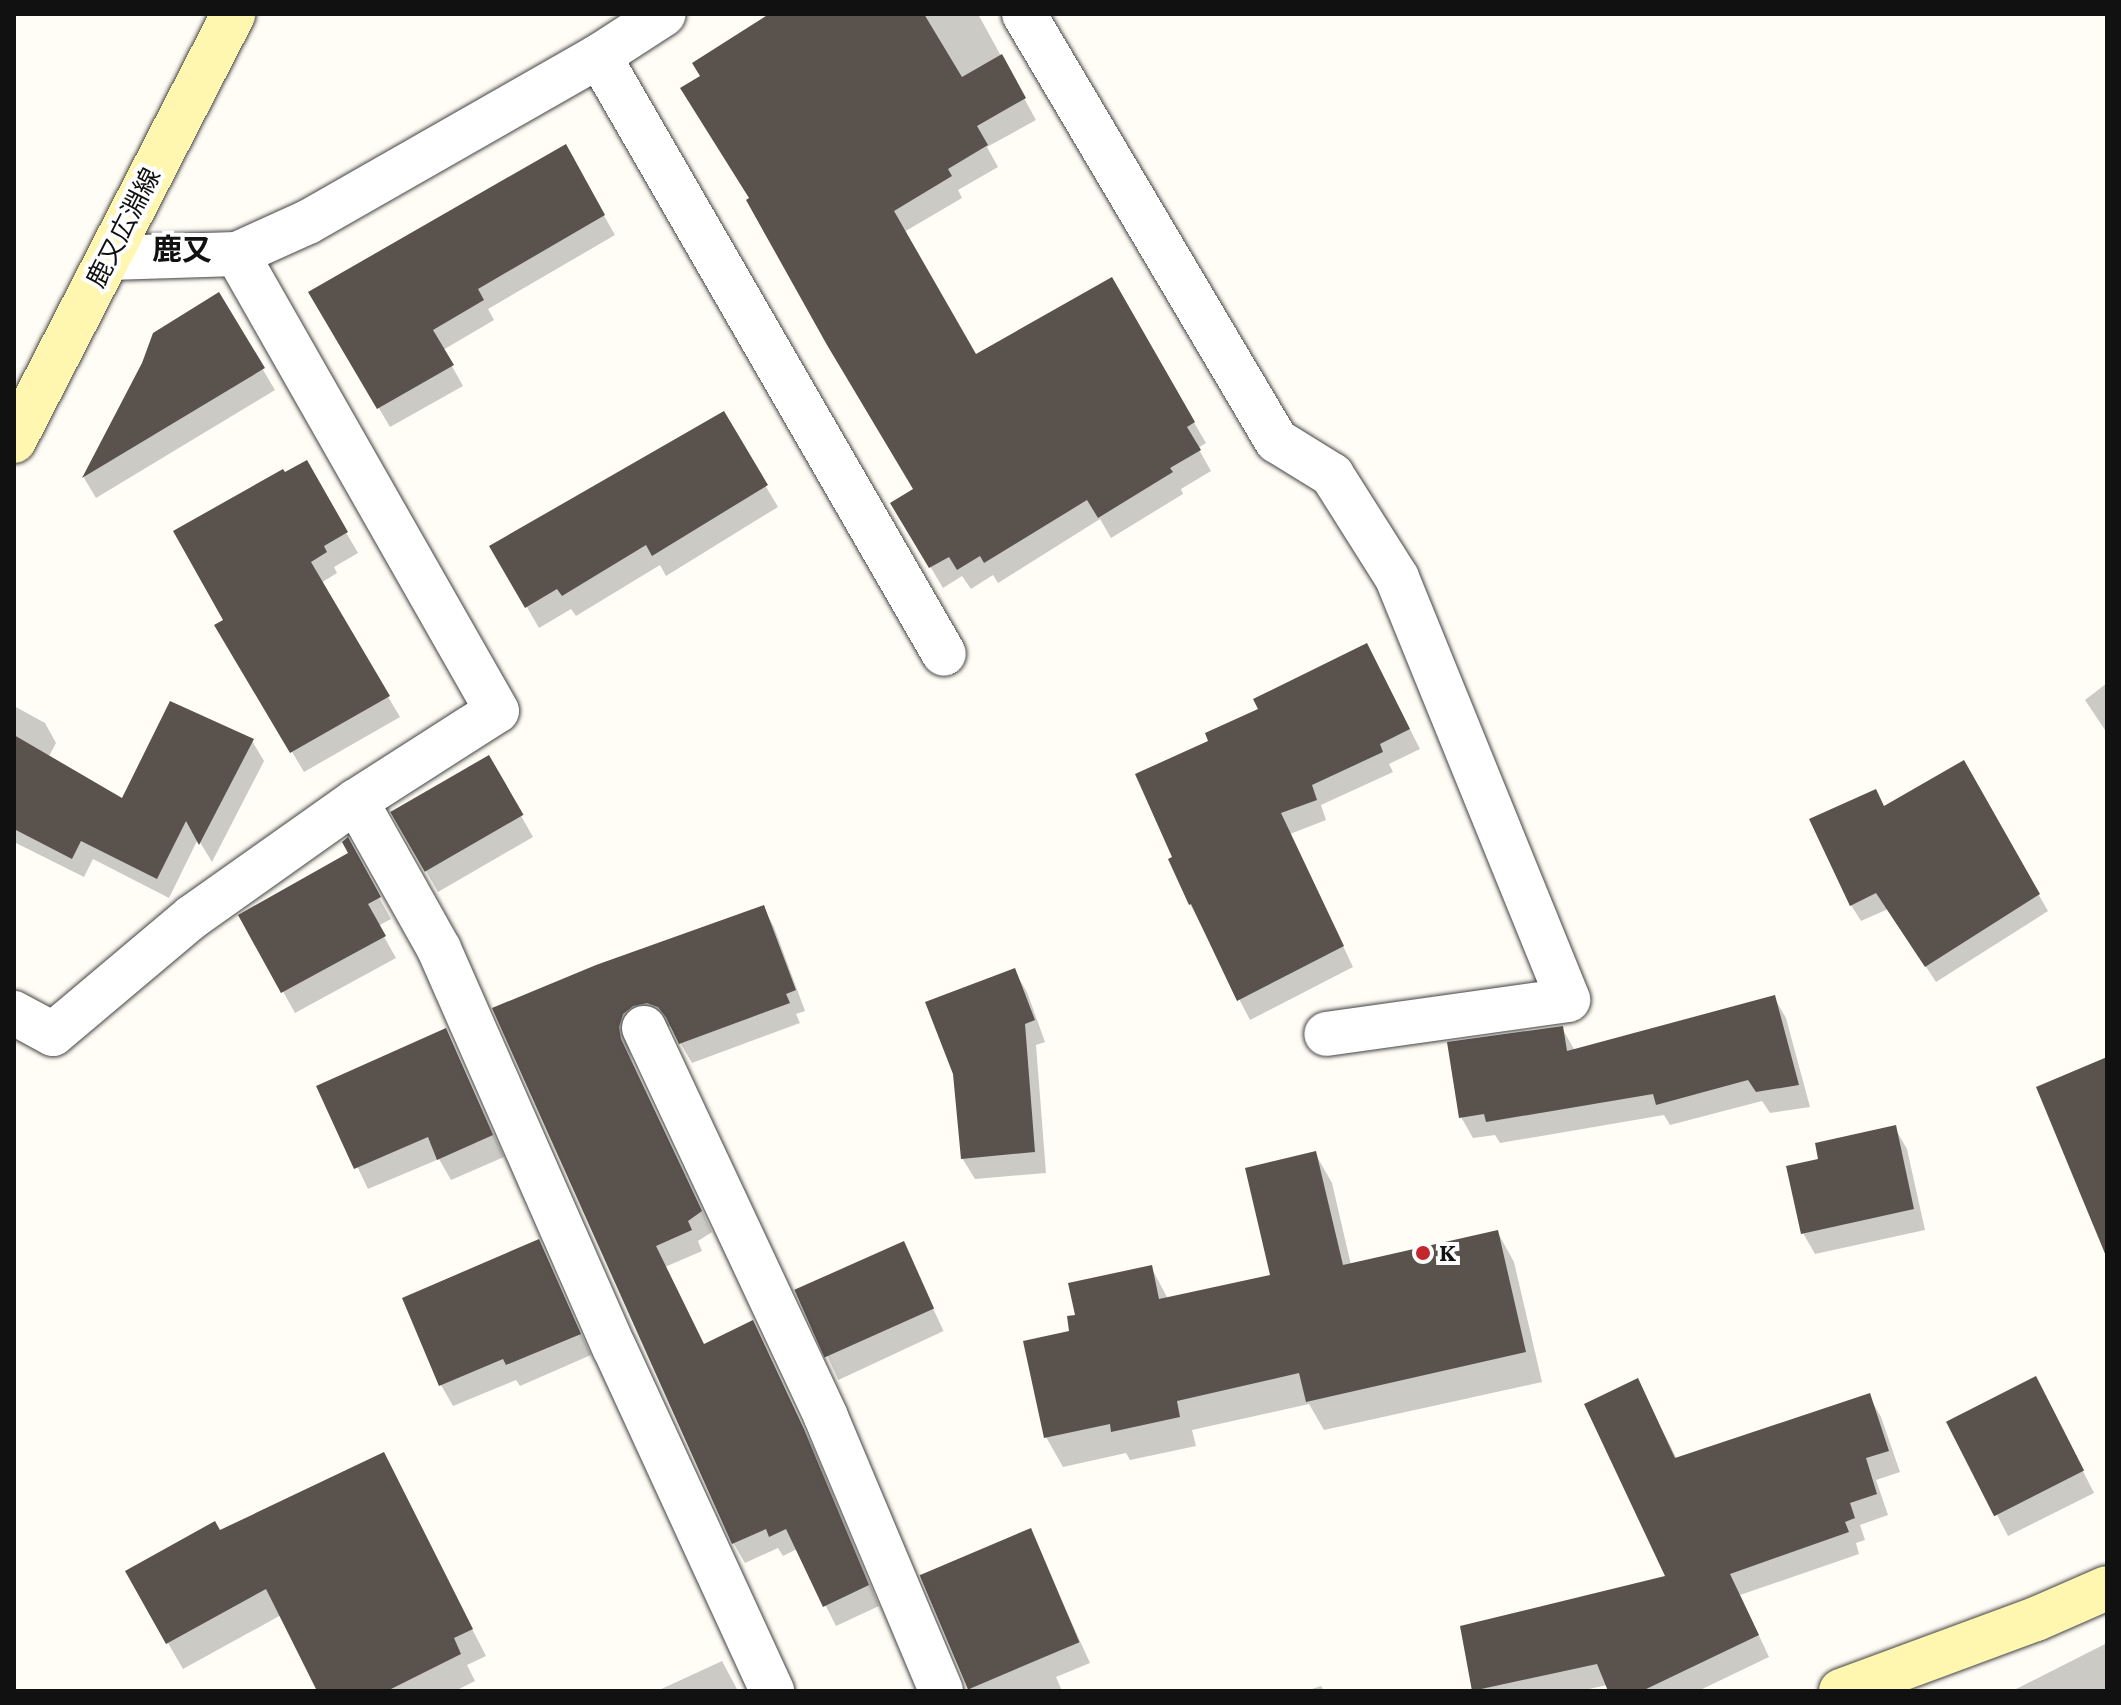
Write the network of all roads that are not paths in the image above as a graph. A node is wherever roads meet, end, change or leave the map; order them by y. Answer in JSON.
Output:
{"nodes":[{"id":1,"x":233,"y":14,"type":"edge"},
{"id":2,"x":664,"y":14,"type":"edge"},
{"id":3,"x":1024,"y":14,"type":"edge"},
{"id":4,"x":599,"y":56,"type":"junction"},
{"id":5,"x":237,"y":254,"type":"junction"},
{"id":6,"x":109,"y":258,"type":"junction"},
{"id":7,"x":14,"y":441,"type":"edge"},
{"id":8,"x":944,"y":654,"type":"dead end"},
{"id":9,"x":356,"y":801,"type":"junction"},
{"id":10,"x":14,"y":1013,"type":"edge"},
{"id":11,"x":644,"y":1028,"type":"dead end"},
{"id":12,"x":1326,"y":1034,"type":"dead end"},
{"id":13,"x":2107,"y":1588,"type":"edge"},
{"id":14,"x":772,"y":1691,"type":"edge"},
{"id":15,"x":941,"y":1691,"type":"edge"},
{"id":16,"x":1841,"y":1691,"type":"edge"}],
"edges":[{"from":1,"to":6,"type":"main road","name":"鹿又広淵線"},
{"from":2,"to":4,"type":"street"},
{"from":3,"to":12,"type":"street"},
{"from":4,"to":5,"type":"street"},
{"from":4,"to":8,"type":"street"},
{"from":5,"to":6,"type":"street"},
{"from":5,"to":9,"type":"street"},
{"from":6,"to":7,"type":"main road","name":"鹿又広淵線"},
{"from":9,"to":10,"type":"street"},
{"from":9,"to":14,"type":"street"},
{"from":11,"to":15,"type":"street"},
{"from":13,"to":16,"type":"main road"}]}
